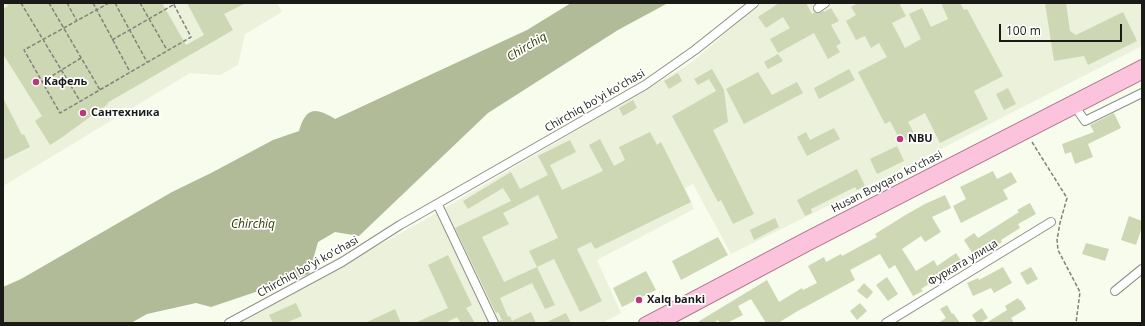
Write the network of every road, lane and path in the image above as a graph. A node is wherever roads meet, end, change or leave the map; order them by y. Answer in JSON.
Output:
{"nodes":[{"id":1,"x":21,"y":3,"type":"edge"},
{"id":2,"x":49,"y":3,"type":"edge"},
{"id":3,"x":67,"y":3,"type":"edge"},
{"id":4,"x":93,"y":3,"type":"edge"},
{"id":5,"x":109,"y":3,"type":"edge"},
{"id":6,"x":116,"y":3,"type":"edge"},
{"id":7,"x":140,"y":3,"type":"edge"},
{"id":8,"x":754,"y":3,"type":"edge"},
{"id":9,"x":825,"y":3,"type":"edge"},
{"id":10,"x":174,"y":4,"type":"edge"},
{"id":11,"x":818,"y":8,"type":"dead end"},
{"id":12,"x":97,"y":10,"type":"junction"},
{"id":13,"x":149,"y":19,"type":"junction"},
{"id":14,"x":77,"y":21,"type":"junction"},
{"id":15,"x":64,"y":28,"type":"junction"},
{"id":16,"x":130,"y":30,"type":"junction"},
{"id":17,"x":43,"y":40,"type":"junction"},
{"id":18,"x":112,"y":40,"type":"junction"},
{"id":19,"x":167,"y":51,"type":"junction"},
{"id":20,"x":81,"y":58,"type":"junction"},
{"id":21,"x":148,"y":62,"type":"junction"},
{"id":22,"x":1142,"y":65,"type":"edge"},
{"id":23,"x":62,"y":70,"type":"junction"},
{"id":24,"x":130,"y":72,"type":"junction"},
{"id":25,"x":1142,"y":74,"type":"edge"},
{"id":26,"x":42,"y":82,"type":"junction"},
{"id":27,"x":100,"y":90,"type":"junction"},
{"id":28,"x":1142,"y":93,"type":"edge"},
{"id":29,"x":80,"y":101,"type":"junction"},
{"id":30,"x":1076,"y":108,"type":"junction"},
{"id":31,"x":1031,"y":141,"type":"dead end"},
{"id":32,"x":438,"y":205,"type":"junction"},
{"id":33,"x":1051,"y":222,"type":"dead end"},
{"id":34,"x":1142,"y":269,"type":"edge"},
{"id":35,"x":1115,"y":291,"type":"dead end"},
{"id":36,"x":229,"y":323,"type":"edge"},
{"id":37,"x":494,"y":323,"type":"edge"},
{"id":38,"x":644,"y":323,"type":"edge"},
{"id":39,"x":663,"y":323,"type":"edge"},
{"id":40,"x":886,"y":323,"type":"edge"},
{"id":41,"x":1076,"y":323,"type":"edge"}],
"edges":[{"from":1,"to":17,"type":"path"},
{"from":2,"to":15,"type":"path"},
{"from":3,"to":14,"type":"path"},
{"from":4,"to":12,"type":"path"},
{"from":5,"to":12,"type":"path"},
{"from":6,"to":16,"type":"path"},
{"from":7,"to":13,"type":"path"},
{"from":8,"to":32,"type":"street","name":"Chirchiq bo'yi ko'chasi"},
{"from":9,"to":11,"type":"street"},
{"from":10,"to":13,"type":"path"},
{"from":10,"to":19,"type":"path"},
{"from":12,"to":14,"type":"path"},
{"from":12,"to":18,"type":"path"},
{"from":13,"to":16,"type":"path"},
{"from":13,"to":19,"type":"path"},
{"from":14,"to":15,"type":"path"},
{"from":15,"to":17,"type":"path"},
{"from":15,"to":20,"type":"path"},
{"from":16,"to":18,"type":"path"},
{"from":16,"to":21,"type":"path"},
{"from":17,"to":23,"type":"path"},
{"from":17,"to":26,"type":"path"},
{"from":18,"to":24,"type":"path"},
{"from":19,"to":21,"type":"path"},
{"from":20,"to":23,"type":"path"},
{"from":20,"to":27,"type":"path"},
{"from":21,"to":24,"type":"path"},
{"from":22,"to":38,"type":"main road","name":"Husan Boyqaro ko'chasi"},
{"from":23,"to":26,"type":"path"},
{"from":23,"to":29,"type":"path"},
{"from":24,"to":27,"type":"path"},
{"from":25,"to":30,"type":"main road","name":"Husan Boyqaro ko'chasi"},
{"from":26,"to":29,"type":"path"},
{"from":27,"to":29,"type":"path"},
{"from":28,"to":30,"type":"street"},
{"from":30,"to":39,"type":"main road","name":"Husan Boyqaro ko'chasi"},
{"from":31,"to":41,"type":"path"},
{"from":32,"to":36,"type":"street","name":"Chirchiq bo'yi ko'chasi"},
{"from":32,"to":37,"type":"street"},
{"from":33,"to":40,"type":"street","name":"Фурката улица"},
{"from":34,"to":35,"type":"street"}]}
